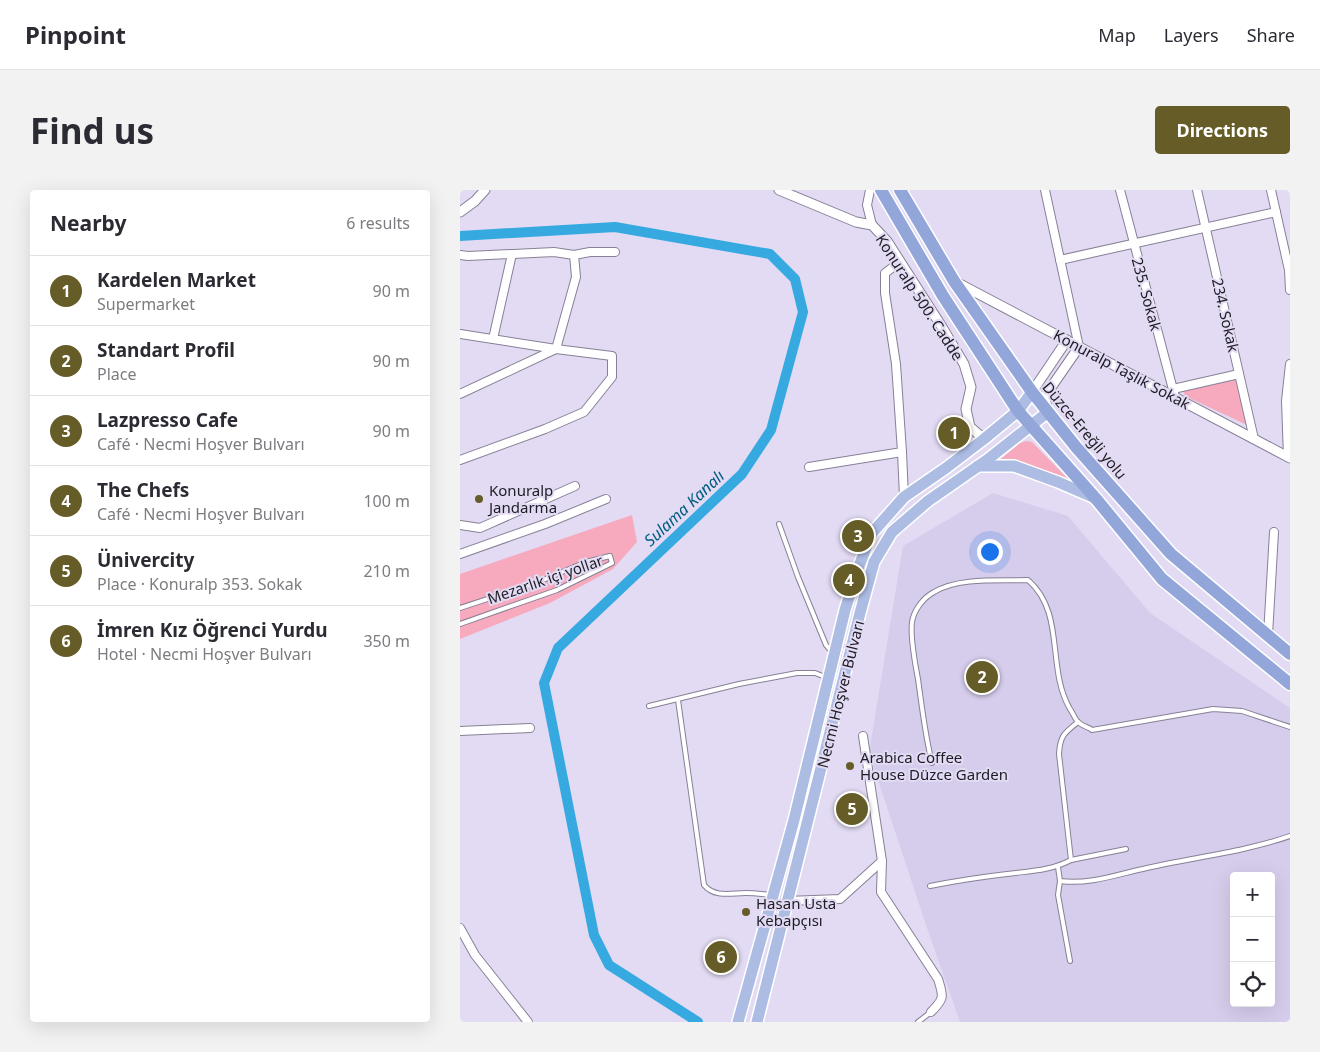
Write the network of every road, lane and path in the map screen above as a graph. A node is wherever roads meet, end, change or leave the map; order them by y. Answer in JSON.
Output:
{"nodes":[{"id":1,"x":485,"y":190,"type":"edge"},
{"id":2,"x":778,"y":190,"type":"edge"},
{"id":3,"x":870,"y":190,"type":"edge"},
{"id":4,"x":881,"y":190,"type":"edge"},
{"id":5,"x":900,"y":190,"type":"edge"},
{"id":6,"x":1045,"y":190,"type":"edge"},
{"id":7,"x":1120,"y":190,"type":"edge"},
{"id":8,"x":1197,"y":190,"type":"edge"},
{"id":9,"x":1271,"y":190,"type":"edge"},
{"id":10,"x":460,"y":212,"type":"edge"},
{"id":11,"x":1276,"y":212,"type":"junction"},
{"id":12,"x":898,"y":222,"type":"junction"},
{"id":13,"x":872,"y":225,"type":"junction"},
{"id":14,"x":1206,"y":227,"type":"junction"},
{"id":15,"x":1134,"y":243,"type":"junction"},
{"id":16,"x":615,"y":252,"type":"dead end"},
{"id":17,"x":512,"y":254,"type":"junction"},
{"id":18,"x":574,"y":254,"type":"junction"},
{"id":19,"x":460,"y":255,"type":"edge"},
{"id":20,"x":1060,"y":260,"type":"junction"},
{"id":21,"x":900,"y":262,"type":"junction"},
{"id":22,"x":954,"y":281,"type":"junction"},
{"id":23,"x":1290,"y":290,"type":"edge"},
{"id":24,"x":460,"y":334,"type":"edge"},
{"id":25,"x":493,"y":339,"type":"junction"},
{"id":26,"x":1067,"y":340,"type":"junction"},
{"id":27,"x":1079,"y":346,"type":"junction"},
{"id":28,"x":556,"y":349,"type":"junction"},
{"id":29,"x":1290,"y":364,"type":"edge"},
{"id":30,"x":1239,"y":374,"type":"junction"},
{"id":31,"x":1032,"y":392,"type":"junction"},
{"id":32,"x":1174,"y":393,"type":"junction"},
{"id":33,"x":460,"y":394,"type":"edge"},
{"id":34,"x":1018,"y":411,"type":"junction"},
{"id":35,"x":1048,"y":412,"type":"junction"},
{"id":36,"x":1031,"y":426,"type":"junction"},
{"id":37,"x":984,"y":439,"type":"junction"},
{"id":38,"x":1254,"y":439,"type":"junction"},
{"id":39,"x":902,"y":452,"type":"junction"},
{"id":40,"x":1289,"y":457,"type":"edge"},
{"id":41,"x":460,"y":460,"type":"edge"},
{"id":42,"x":978,"y":466,"type":"junction"},
{"id":43,"x":809,"y":467,"type":"dead end"},
{"id":44,"x":575,"y":486,"type":"dead end"},
{"id":45,"x":904,"y":497,"type":"junction"},
{"id":46,"x":1095,"y":498,"type":"junction"},
{"id":47,"x":606,"y":499,"type":"dead end"},
{"id":48,"x":779,"y":524,"type":"dead end"},
{"id":49,"x":460,"y":525,"type":"edge"},
{"id":50,"x":1274,"y":532,"type":"dead end"},
{"id":51,"x":460,"y":554,"type":"edge"},
{"id":52,"x":460,"y":608,"type":"edge"},
{"id":53,"x":460,"y":624,"type":"edge"},
{"id":54,"x":1268,"y":635,"type":"junction"},
{"id":55,"x":1290,"y":654,"type":"edge"},
{"id":56,"x":835,"y":656,"type":"junction"},
{"id":57,"x":830,"y":679,"type":"junction"},
{"id":58,"x":1290,"y":684,"type":"edge"},
{"id":59,"x":678,"y":700,"type":"junction"},
{"id":60,"x":649,"y":706,"type":"dead end"},
{"id":61,"x":1078,"y":722,"type":"junction"},
{"id":62,"x":1290,"y":726,"type":"edge"},
{"id":63,"x":530,"y":728,"type":"dead end"},
{"id":64,"x":460,"y":731,"type":"edge"},
{"id":65,"x":863,"y":736,"type":"dead end"},
{"id":66,"x":932,"y":763,"type":"dead end"},
{"id":67,"x":1290,"y":836,"type":"edge"},
{"id":68,"x":1126,"y":849,"type":"dead end"},
{"id":69,"x":1070,"y":860,"type":"junction"},
{"id":70,"x":882,"y":861,"type":"junction"},
{"id":71,"x":1058,"y":867,"type":"junction"},
{"id":72,"x":1060,"y":881,"type":"junction"},
{"id":73,"x":930,"y":886,"type":"dead end"},
{"id":74,"x":773,"y":896,"type":"junction"},
{"id":75,"x":787,"y":901,"type":"junction"},
{"id":76,"x":460,"y":928,"type":"edge"},
{"id":77,"x":1070,"y":960,"type":"dead end"},
{"id":78,"x":931,"y":1012,"type":"joint"},
{"id":79,"x":528,"y":1022,"type":"edge"},
{"id":80,"x":738,"y":1022,"type":"edge"},
{"id":81,"x":757,"y":1022,"type":"edge"},
{"id":82,"x":918,"y":1022,"type":"edge"}],
"edges":[{"from":1,"to":10,"type":"street"},
{"from":2,"to":13,"type":"street","name":"Konuralp 500. Cadde"},
{"from":3,"to":12,"type":"highway"},
{"from":3,"to":13,"type":"street"},
{"from":4,"to":12,"type":"highway"},
{"from":5,"to":22,"type":"highway","name":"Düzce-Ereğli yolu"},
{"from":6,"to":20,"type":"street"},
{"from":7,"to":15,"type":"street","name":"235. Sokak"},
{"from":8,"to":14,"type":"street","name":"234. Sokak"},
{"from":9,"to":11,"type":"street"},
{"from":11,"to":14,"type":"street"},
{"from":11,"to":23,"type":"street"},
{"from":12,"to":34,"type":"highway"},
{"from":13,"to":21,"type":"street","name":"Konuralp 500. Cadde"},
{"from":14,"to":15,"type":"street"},
{"from":14,"to":30,"type":"street","name":"234. Sokak"},
{"from":15,"to":20,"type":"street"},
{"from":15,"to":32,"type":"street","name":"235. Sokak"},
{"from":16,"to":18,"type":"street"},
{"from":17,"to":18,"type":"street"},
{"from":17,"to":19,"type":"street"},
{"from":17,"to":25,"type":"street"},
{"from":18,"to":28,"type":"street"},
{"from":20,"to":27,"type":"street"},
{"from":21,"to":37,"type":"street","name":"Konuralp 500. Cadde"},
{"from":21,"to":39,"type":"street"},
{"from":22,"to":26,"type":"street","name":"Konuralp Taşlık Sokak"},
{"from":22,"to":31,"type":"highway","name":"Düzce-Ereğli yolu"},
{"from":24,"to":25,"type":"street"},
{"from":25,"to":28,"type":"street"},
{"from":26,"to":27,"type":"street","name":"Konuralp Taşlık Sokak"},
{"from":26,"to":31,"type":"street"},
{"from":27,"to":32,"type":"street","name":"Konuralp Taşlık Sokak"},
{"from":27,"to":35,"type":"street"},
{"from":28,"to":33,"type":"street"},
{"from":28,"to":41,"type":"street"},
{"from":29,"to":40,"type":"street"},
{"from":30,"to":32,"type":"street"},
{"from":30,"to":38,"type":"street","name":"234. Sokak"},
{"from":31,"to":34,"type":"main road","name":"Necmi Hoşver Bulvarı"},
{"from":31,"to":35,"type":"highway","name":"Düzce-Ereğli yolu"},
{"from":32,"to":38,"type":"street","name":"Konuralp Taşlık Sokak"},
{"from":34,"to":36,"type":"highway"},
{"from":34,"to":37,"type":"main road","name":"Necmi Hoşver Bulvarı"},
{"from":35,"to":36,"type":"main road","name":"Necmi Hoşver Bulvarı"},
{"from":35,"to":54,"type":"highway","name":"Düzce-Ereğli yolu"},
{"from":36,"to":42,"type":"main road","name":"Necmi Hoşver Bulvarı"},
{"from":36,"to":46,"type":"highway"},
{"from":37,"to":45,"type":"main road","name":"Necmi Hoşver Bulvarı"},
{"from":38,"to":40,"type":"street","name":"Konuralp Taşlık Sokak"},
{"from":39,"to":43,"type":"street"},
{"from":39,"to":45,"type":"street"},
{"from":42,"to":46,"type":"main road"},
{"from":42,"to":75,"type":"main road","name":"Necmi Hoşver Bulvarı"},
{"from":44,"to":49,"type":"street"},
{"from":45,"to":56,"type":"main road","name":"Necmi Hoşver Bulvarı"},
{"from":46,"to":58,"type":"highway"},
{"from":47,"to":51,"type":"street"},
{"from":48,"to":56,"type":"lane"},
{"from":50,"to":54,"type":"street"},
{"from":52,"to":53,"type":"lane","name":"Mezarlık içi yollar"},
{"from":54,"to":55,"type":"highway","name":"Düzce-Ereğli yolu"},
{"from":56,"to":57,"type":"main road","name":"Necmi Hoşver Bulvarı"},
{"from":57,"to":59,"type":"lane"},
{"from":57,"to":74,"type":"main road","name":"Necmi Hoşver Bulvarı"},
{"from":59,"to":60,"type":"lane"},
{"from":59,"to":74,"type":"lane"},
{"from":61,"to":62,"type":"lane"},
{"from":61,"to":66,"type":"lane"},
{"from":61,"to":69,"type":"lane"},
{"from":63,"to":64,"type":"street"},
{"from":65,"to":70,"type":"street"},
{"from":67,"to":72,"type":"lane"},
{"from":68,"to":69,"type":"lane"},
{"from":69,"to":71,"type":"lane"},
{"from":70,"to":75,"type":"street"},
{"from":70,"to":78,"type":"street"},
{"from":71,"to":72,"type":"lane"},
{"from":71,"to":73,"type":"lane"},
{"from":72,"to":77,"type":"lane"},
{"from":74,"to":80,"type":"main road","name":"Necmi Hoşver Bulvarı"},
{"from":75,"to":81,"type":"main road","name":"Necmi Hoşver Bulvarı"},
{"from":76,"to":79,"type":"street"},
{"from":78,"to":82,"type":"lane"}]}
